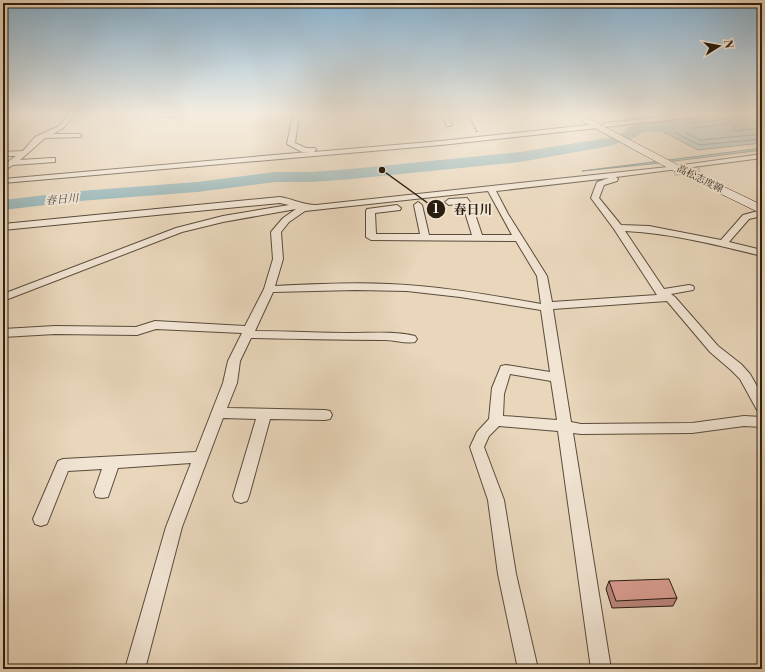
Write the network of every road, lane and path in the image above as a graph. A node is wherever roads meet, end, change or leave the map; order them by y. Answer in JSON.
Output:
{"nodes":[{"id":1,"x":32,"y":145,"type":"edge"},
{"id":2,"x":295,"y":145,"type":"edge"},
{"id":3,"x":404,"y":145,"type":"edge"},
{"id":4,"x":640,"y":145,"type":"edge"},
{"id":5,"x":353,"y":150,"type":"junction"},
{"id":6,"x":23,"y":153,"type":"junction"},
{"id":7,"x":3,"y":154,"type":"edge"},
{"id":8,"x":762,"y":156,"type":"edge"},
{"id":9,"x":746,"y":158,"type":"junction"},
{"id":10,"x":52,"y":160,"type":"dead end"},
{"id":11,"x":11,"y":163,"type":"junction"},
{"id":12,"x":678,"y":167,"type":"junction"},
{"id":13,"x":700,"y":168,"type":"tunnel mouth"},
{"id":14,"x":3,"y":169,"type":"edge"},
{"id":15,"x":626,"y":175,"type":"junction"},
{"id":16,"x":3,"y":178,"type":"edge"},
{"id":17,"x":37,"y":178,"type":"junction"},
{"id":18,"x":3,"y":181,"type":"edge"},
{"id":19,"x":491,"y":189,"type":"junction"},
{"id":20,"x":762,"y":204,"type":"edge"},
{"id":21,"x":418,"y":205,"type":"junction"},
{"id":22,"x":300,"y":207,"type":"junction"},
{"id":23,"x":762,"y":211,"type":"edge"},
{"id":24,"x":3,"y":226,"type":"edge"},
{"id":25,"x":618,"y":228,"type":"junction"},
{"id":26,"x":425,"y":238,"type":"junction"},
{"id":27,"x":478,"y":238,"type":"junction"},
{"id":28,"x":520,"y":238,"type":"junction"},
{"id":29,"x":723,"y":243,"type":"junction"},
{"id":30,"x":762,"y":253,"type":"edge"},
{"id":31,"x":689,"y":288,"type":"dead end"},
{"id":32,"x":270,"y":289,"type":"junction"},
{"id":33,"x":665,"y":295,"type":"junction"},
{"id":34,"x":3,"y":298,"type":"edge"},
{"id":35,"x":546,"y":307,"type":"junction"},
{"id":36,"x":248,"y":332,"type":"junction"},
{"id":37,"x":3,"y":333,"type":"edge"},
{"id":38,"x":411,"y":339,"type":"dead end"},
{"id":39,"x":556,"y":377,"type":"junction"},
{"id":40,"x":762,"y":407,"type":"edge"},
{"id":41,"x":218,"y":413,"type":"junction"},
{"id":42,"x":264,"y":414,"type":"junction"},
{"id":43,"x":326,"y":415,"type":"dead end"},
{"id":44,"x":496,"y":421,"type":"junction"},
{"id":45,"x":762,"y":422,"type":"edge"},
{"id":46,"x":564,"y":426,"type":"junction"},
{"id":47,"x":201,"y":457,"type":"junction"},
{"id":48,"x":112,"y":462,"type":"junction"},
{"id":49,"x":102,"y":492,"type":"dead end"},
{"id":50,"x":241,"y":496,"type":"dead end"},
{"id":51,"x":41,"y":519,"type":"dead end"},
{"id":52,"x":135,"y":669,"type":"edge"},
{"id":53,"x":528,"y":669,"type":"edge"},
{"id":54,"x":601,"y":669,"type":"edge"}],
"edges":[{"from":1,"to":6,"type":"street"},
{"from":2,"to":5,"type":"street"},
{"from":3,"to":5,"type":"street"},
{"from":4,"to":12,"type":"main road","name":"高松志度線"},
{"from":5,"to":17,"type":"street"},
{"from":6,"to":7,"type":"street"},
{"from":6,"to":11,"type":"street"},
{"from":8,"to":9,"type":"street"},
{"from":9,"to":12,"type":"street"},
{"from":9,"to":13,"type":"street"},
{"from":10,"to":11,"type":"street"},
{"from":11,"to":14,"type":"street"},
{"from":12,"to":15,"type":"street"},
{"from":12,"to":20,"type":"main road","name":"高松志度線"},
{"from":12,"to":23,"type":"main road","name":"高松志度線"},
{"from":15,"to":19,"type":"street"},
{"from":15,"to":25,"type":"street"},
{"from":16,"to":17,"type":"street"},
{"from":17,"to":18,"type":"street"},
{"from":19,"to":22,"type":"street"},
{"from":19,"to":28,"type":"street"},
{"from":21,"to":26,"type":"street"},
{"from":21,"to":26,"type":"street"},
{"from":21,"to":27,"type":"street"},
{"from":22,"to":24,"type":"street"},
{"from":22,"to":32,"type":"street"},
{"from":22,"to":34,"type":"street"},
{"from":23,"to":29,"type":"street"},
{"from":25,"to":29,"type":"street"},
{"from":25,"to":33,"type":"street"},
{"from":26,"to":27,"type":"street"},
{"from":27,"to":28,"type":"street"},
{"from":28,"to":35,"type":"street"},
{"from":29,"to":30,"type":"street"},
{"from":31,"to":33,"type":"street"},
{"from":32,"to":35,"type":"street"},
{"from":32,"to":36,"type":"street"},
{"from":33,"to":35,"type":"street"},
{"from":33,"to":40,"type":"street"},
{"from":35,"to":39,"type":"street"},
{"from":36,"to":37,"type":"street"},
{"from":36,"to":38,"type":"street"},
{"from":36,"to":41,"type":"street"},
{"from":39,"to":44,"type":"street"},
{"from":39,"to":46,"type":"street"},
{"from":41,"to":42,"type":"street"},
{"from":41,"to":47,"type":"street"},
{"from":42,"to":43,"type":"street"},
{"from":42,"to":50,"type":"street"},
{"from":44,"to":46,"type":"street"},
{"from":44,"to":53,"type":"street"},
{"from":45,"to":46,"type":"street"},
{"from":46,"to":54,"type":"street"},
{"from":47,"to":48,"type":"street"},
{"from":47,"to":52,"type":"street"},
{"from":48,"to":49,"type":"street"},
{"from":48,"to":51,"type":"street"}]}
